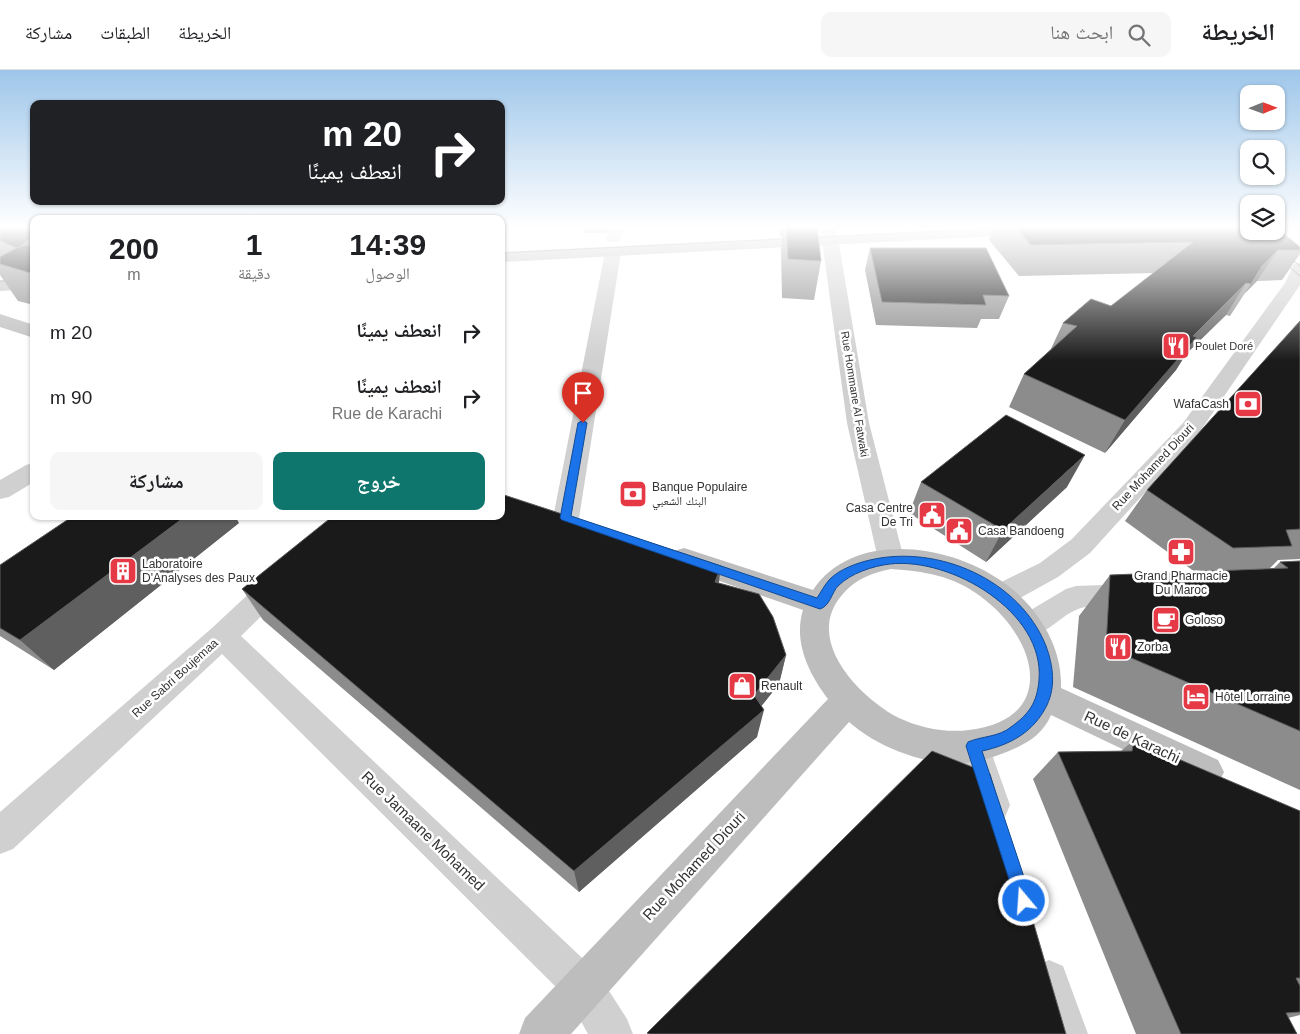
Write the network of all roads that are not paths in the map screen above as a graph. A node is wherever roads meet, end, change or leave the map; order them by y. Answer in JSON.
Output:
{"nodes":[{"id":1,"x":27,"y":271,"type":"edge"},
{"id":2,"x":609,"y":271,"type":"edge"},
{"id":3,"x":835,"y":271,"type":"edge"},
{"id":4,"x":1298,"y":278,"type":"edge"},
{"id":5,"x":1,"y":282,"type":"edge"},
{"id":6,"x":30,"y":284,"type":"edge"},
{"id":7,"x":0,"y":320,"type":"edge"},
{"id":8,"x":30,"y":331,"type":"edge"},
{"id":9,"x":30,"y":473,"type":"edge"},
{"id":10,"x":0,"y":491,"type":"edge"},
{"id":11,"x":538,"y":508,"type":"edge"},
{"id":12,"x":566,"y":518,"type":"junction"},
{"id":13,"x":592,"y":526,"type":"edge"},
{"id":14,"x":662,"y":550,"type":"edge"},
{"id":15,"x":891,"y":559,"type":"junction"},
{"id":16,"x":298,"y":563,"type":"edge"},
{"id":17,"x":1154,"y":594,"type":"edge"},
{"id":18,"x":1001,"y":595,"type":"junction"},
{"id":19,"x":820,"y":604,"type":"junction"},
{"id":20,"x":1029,"y":625,"type":"junction"},
{"id":21,"x":222,"y":636,"type":"junction"},
{"id":22,"x":1044,"y":696,"type":"junction"},
{"id":23,"x":848,"y":700,"type":"junction"},
{"id":24,"x":973,"y":746,"type":"junction"},
{"id":25,"x":1232,"y":785,"type":"edge"},
{"id":26,"x":1003,"y":835,"type":"edge"},
{"id":27,"x":0,"y":836,"type":"edge"},
{"id":28,"x":1039,"y":949,"type":"edge"},
{"id":29,"x":584,"y":986,"type":"junction"},
{"id":30,"x":541,"y":1034,"type":"edge"},
{"id":31,"x":612,"y":1034,"type":"edge"},
{"id":32,"x":1066,"y":1034,"type":"edge"}],
"edges":[{"from":1,"to":5,"type":"street"},
{"from":2,"to":12,"type":"street"},
{"from":3,"to":15,"type":"street","name":"Rue Hommane Al Fatwaki"},
{"from":4,"to":18,"type":"street","name":"Rue Mohamed Diouri"},
{"from":5,"to":6,"type":"street"},
{"from":7,"to":8,"type":"street"},
{"from":9,"to":10,"type":"street"},
{"from":11,"to":12,"type":"street"},
{"from":12,"to":13,"type":"street"},
{"from":14,"to":19,"type":"street"},
{"from":15,"to":18,"type":"street"},
{"from":15,"to":19,"type":"street"},
{"from":16,"to":21,"type":"street","name":"Rue Sabri Boujemaa"},
{"from":17,"to":20,"type":"street"},
{"from":18,"to":20,"type":"street"},
{"from":19,"to":23,"type":"street"},
{"from":20,"to":22,"type":"street"},
{"from":21,"to":27,"type":"street","name":"Rue Sabri Boujemaa"},
{"from":21,"to":29,"type":"street","name":"Rue Jamaane Mohamed"},
{"from":22,"to":24,"type":"street"},
{"from":22,"to":25,"type":"street","name":"Rue de Karachi"},
{"from":23,"to":24,"type":"street"},
{"from":23,"to":29,"type":"street","name":"Rue Mohamed Diouri"},
{"from":24,"to":26,"type":"street"},
{"from":28,"to":32,"type":"street"},
{"from":29,"to":30,"type":"street","name":"Rue Mohamed Diouri"},
{"from":29,"to":31,"type":"street","name":"Rue Jamaane Mohamed"}]}
